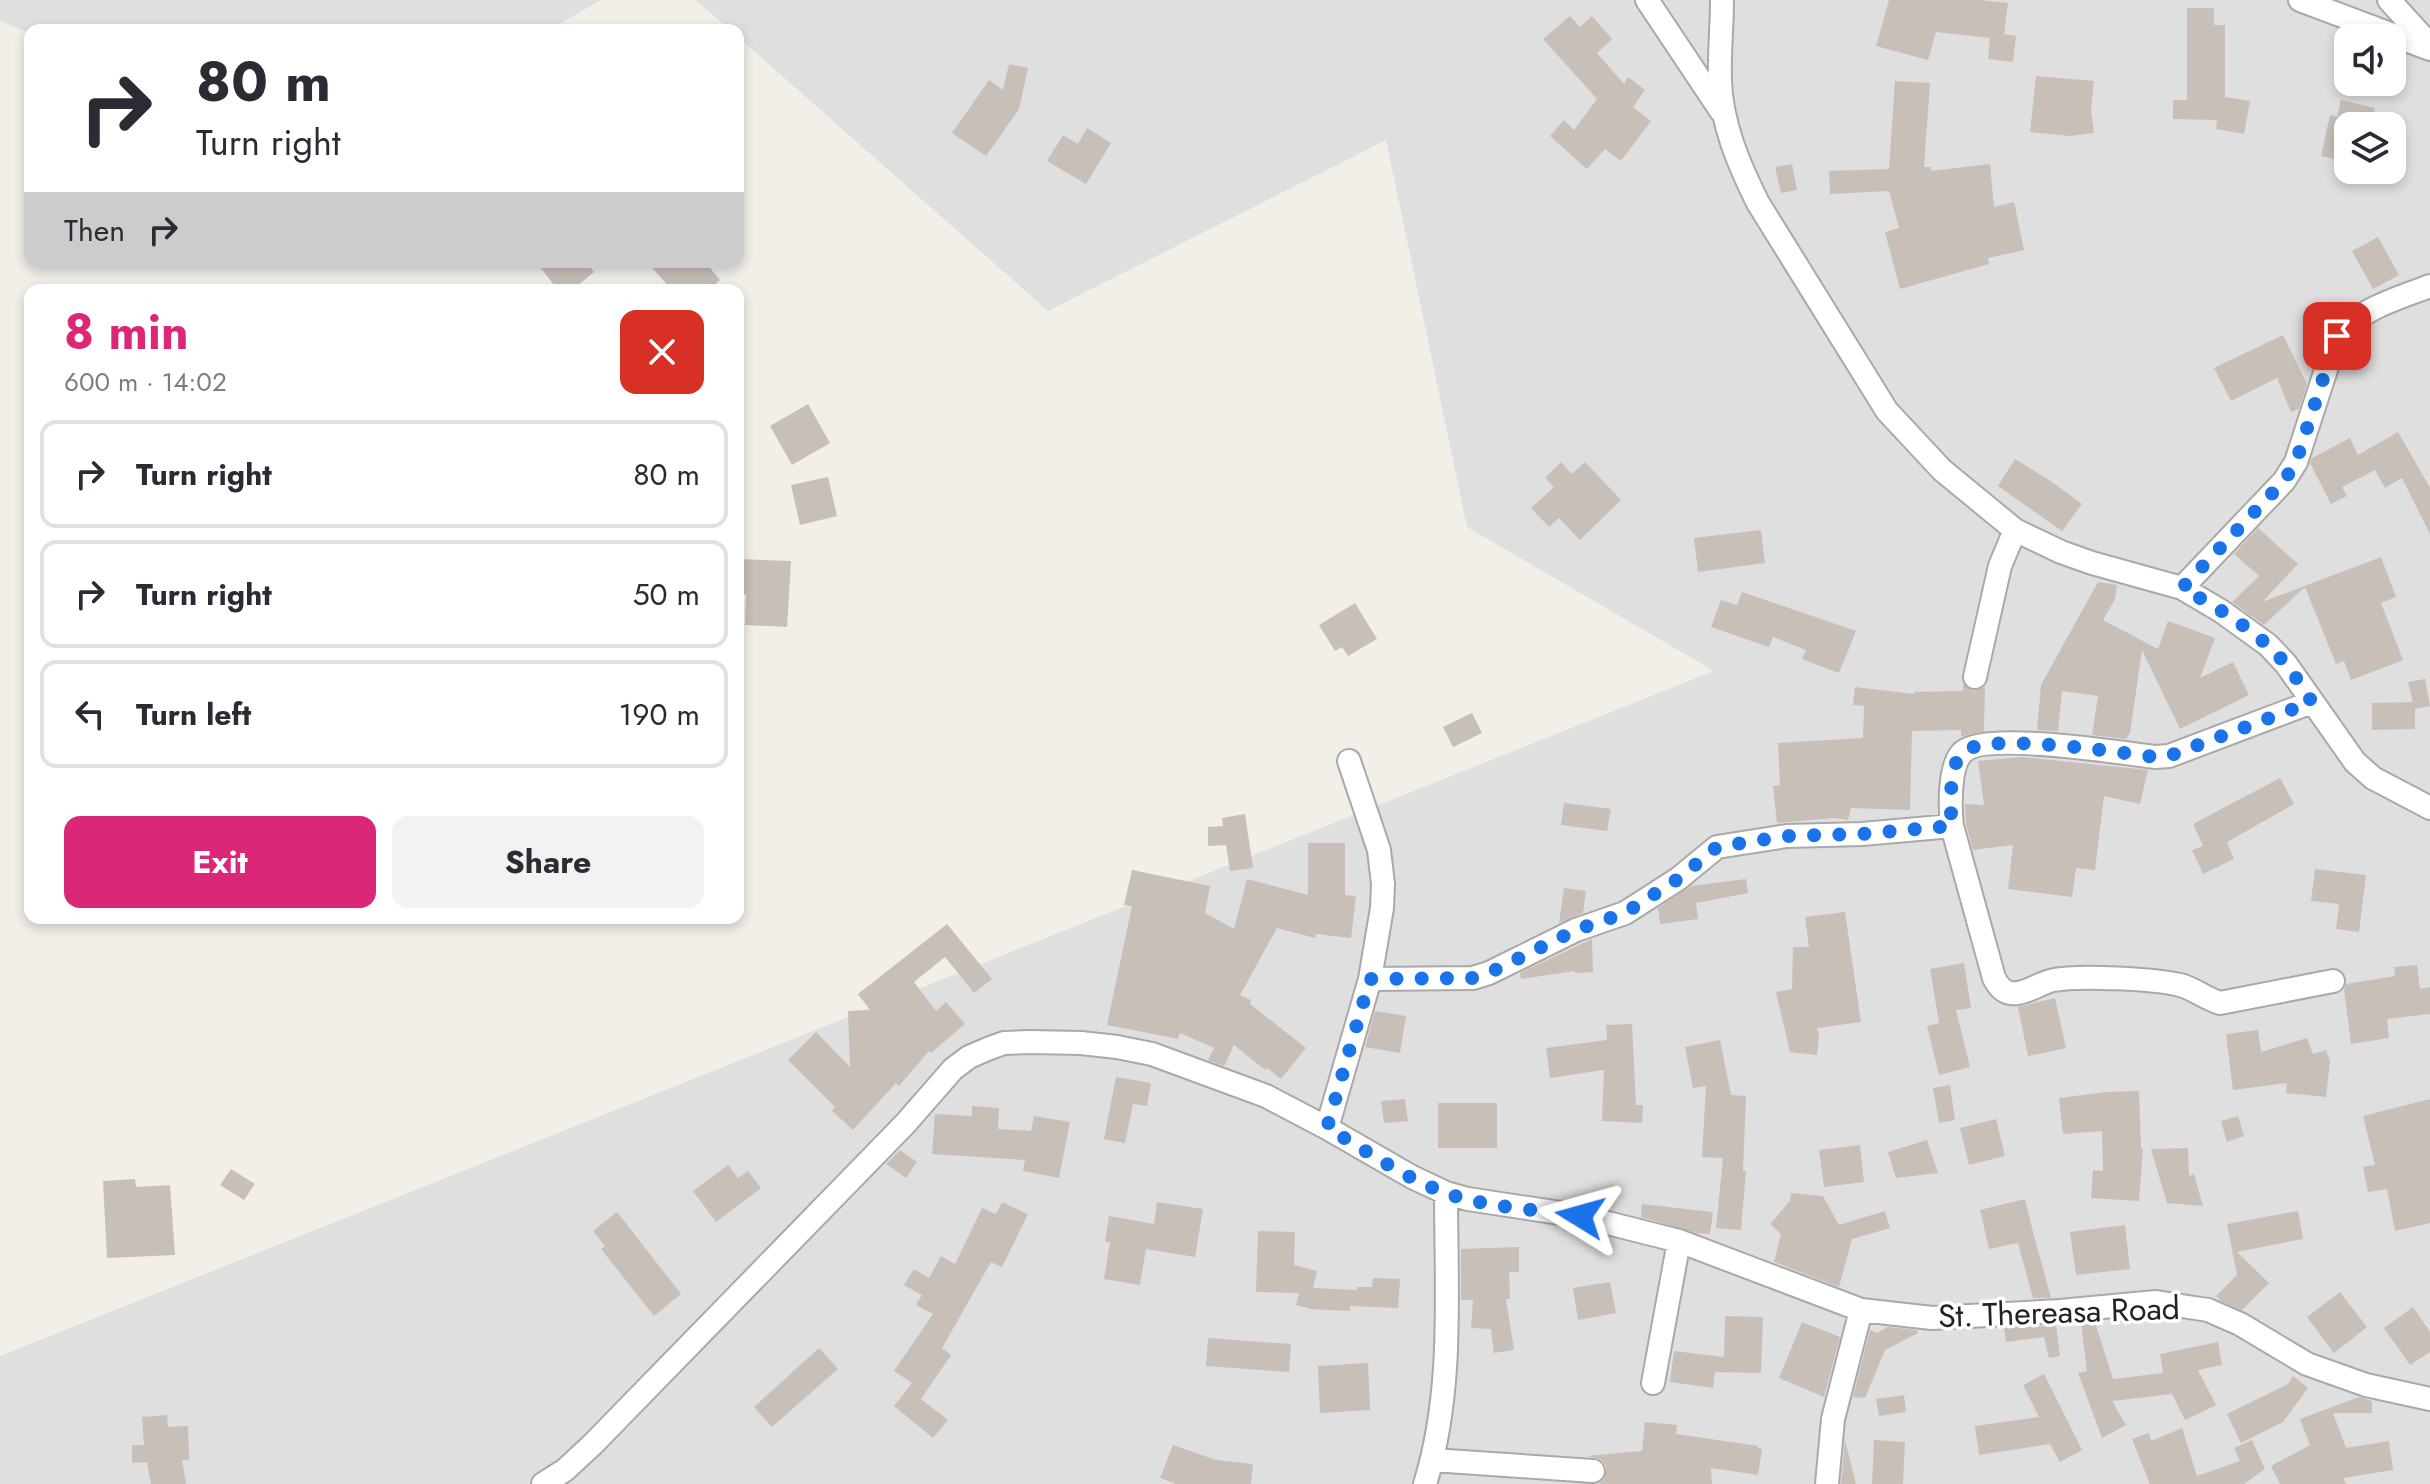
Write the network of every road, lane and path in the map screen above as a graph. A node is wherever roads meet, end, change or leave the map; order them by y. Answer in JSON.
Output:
{"nodes":[{"id":1,"x":1647,"y":0,"type":"edge"},
{"id":2,"x":1722,"y":0,"type":"edge"},
{"id":3,"x":2300,"y":0,"type":"edge"},
{"id":4,"x":2389,"y":0,"type":"edge"},
{"id":5,"x":2430,"y":47,"type":"edge"},
{"id":6,"x":1724,"y":115,"type":"junction"},
{"id":7,"x":2430,"y":286,"type":"edge"},
{"id":8,"x":2015,"y":530,"type":"junction"},
{"id":9,"x":2182,"y":588,"type":"junction"},
{"id":10,"x":1975,"y":677,"type":"dead end"},
{"id":11,"x":2312,"y":702,"type":"junction"},
{"id":12,"x":1349,"y":761,"type":"dead end"},
{"id":13,"x":2430,"y":808,"type":"edge"},
{"id":14,"x":1952,"y":826,"type":"junction"},
{"id":15,"x":1370,"y":979,"type":"junction"},
{"id":16,"x":2333,"y":981,"type":"dead end"},
{"id":17,"x":1327,"y":1128,"type":"junction"},
{"id":18,"x":1446,"y":1193,"type":"junction"},
{"id":19,"x":1679,"y":1241,"type":"junction"},
{"id":20,"x":1861,"y":1310,"type":"junction"},
{"id":21,"x":1653,"y":1383,"type":"dead end"},
{"id":22,"x":2430,"y":1399,"type":"edge"},
{"id":23,"x":1433,"y":1460,"type":"junction"},
{"id":24,"x":1593,"y":1471,"type":"dead end"},
{"id":25,"x":543,"y":1484,"type":"edge"},
{"id":26,"x":1425,"y":1484,"type":"edge"},
{"id":27,"x":1827,"y":1484,"type":"edge"}],
"edges":[{"from":1,"to":6,"type":"street"},
{"from":2,"to":6,"type":"street"},
{"from":3,"to":5,"type":"street"},
{"from":4,"to":5,"type":"street"},
{"from":6,"to":8,"type":"street"},
{"from":7,"to":9,"type":"street"},
{"from":8,"to":9,"type":"street"},
{"from":8,"to":10,"type":"street"},
{"from":9,"to":11,"type":"street"},
{"from":11,"to":13,"type":"street"},
{"from":11,"to":14,"type":"street"},
{"from":12,"to":15,"type":"street"},
{"from":14,"to":15,"type":"street"},
{"from":14,"to":16,"type":"street"},
{"from":15,"to":17,"type":"street"},
{"from":17,"to":18,"type":"street","name":"St. Thereasa Road"},
{"from":17,"to":25,"type":"street","name":"St. Thereasa Road"},
{"from":18,"to":19,"type":"street","name":"St. Thereasa Road"},
{"from":18,"to":23,"type":"street"},
{"from":19,"to":20,"type":"street","name":"St. Thereasa Road"},
{"from":19,"to":21,"type":"street"},
{"from":20,"to":22,"type":"street","name":"St. Thereasa Road"},
{"from":20,"to":27,"type":"street"},
{"from":23,"to":24,"type":"street"},
{"from":23,"to":26,"type":"street"}]}
